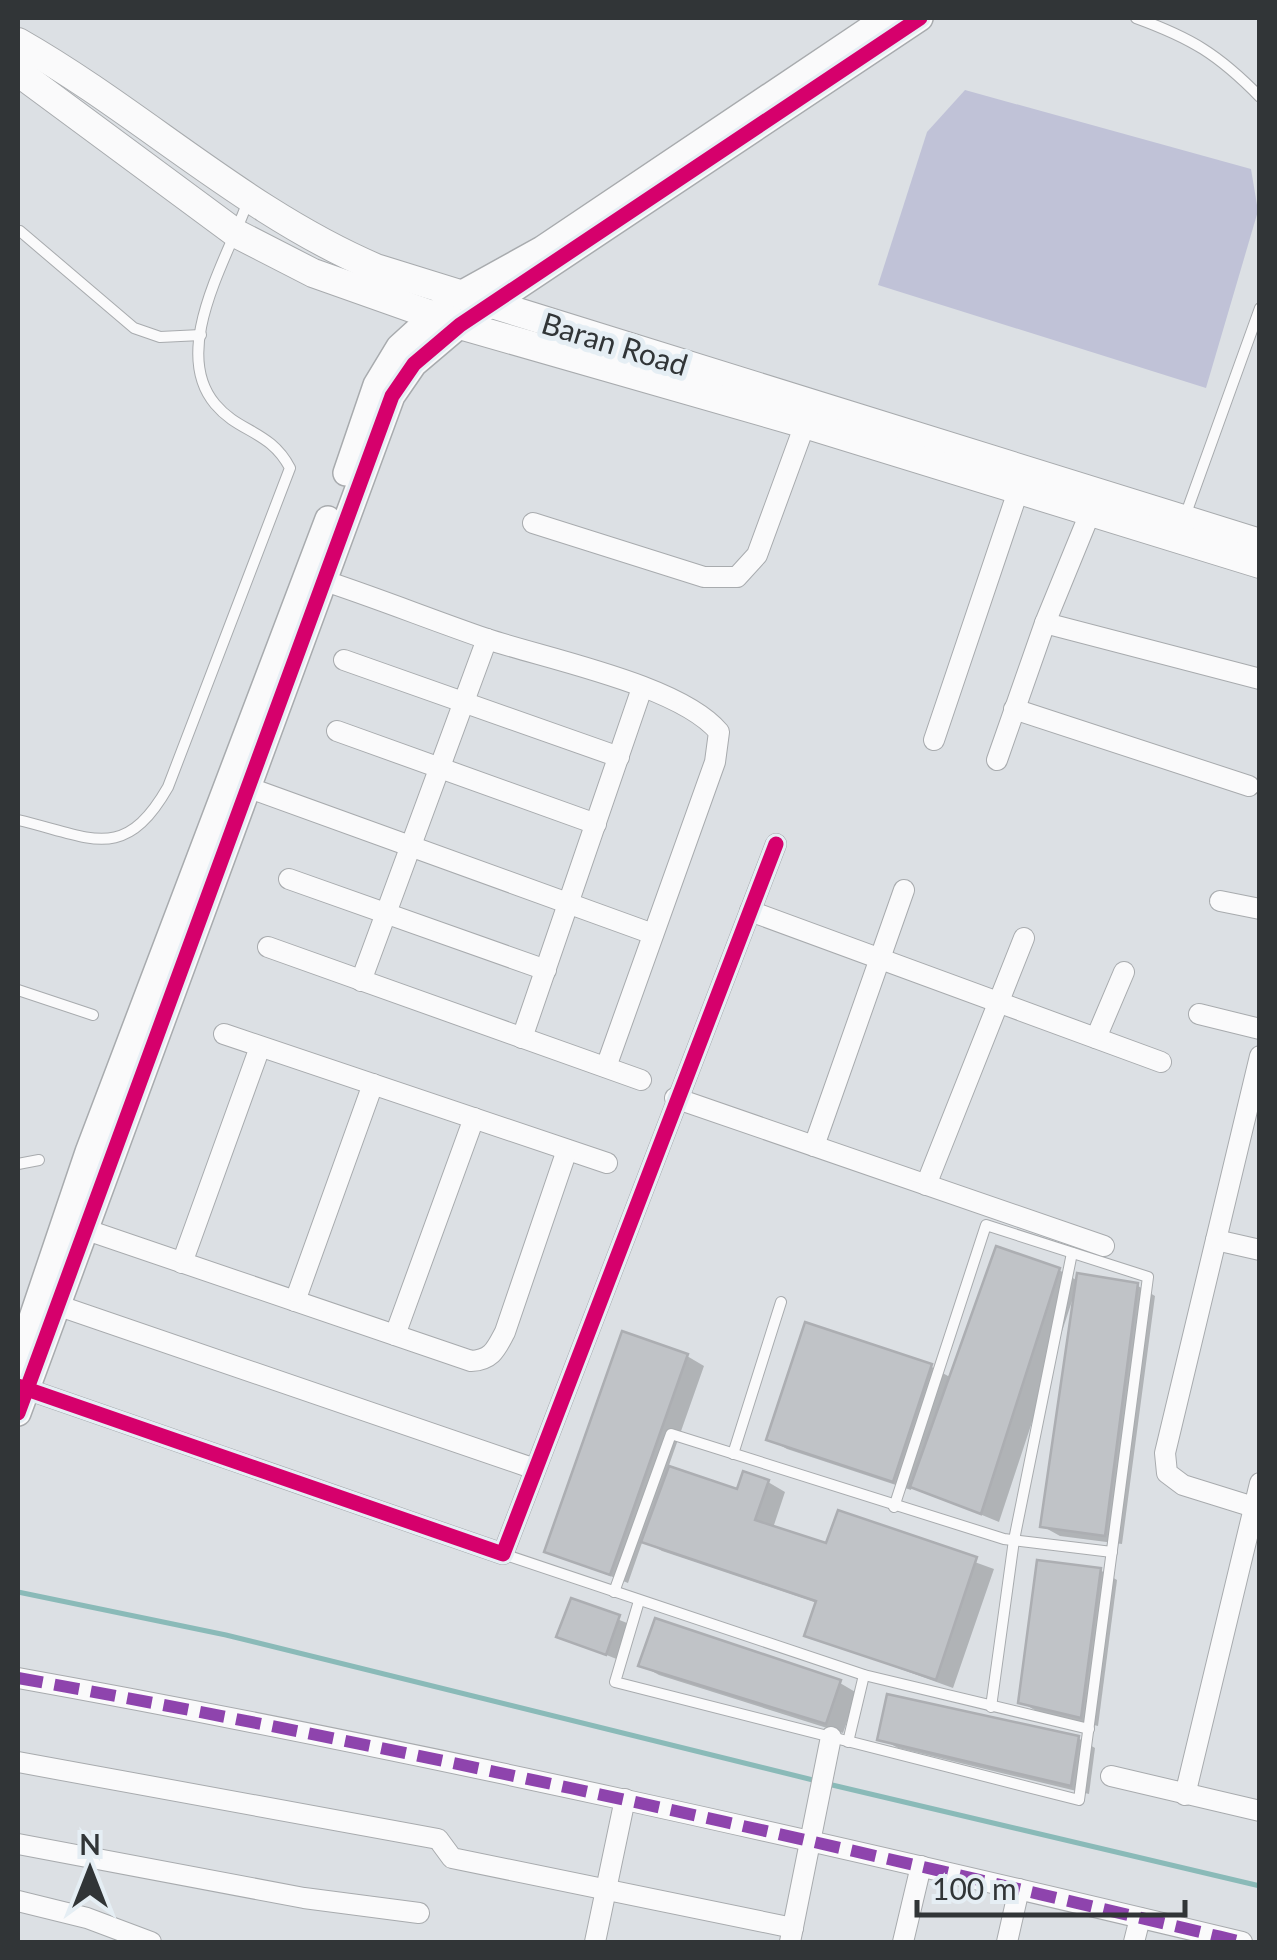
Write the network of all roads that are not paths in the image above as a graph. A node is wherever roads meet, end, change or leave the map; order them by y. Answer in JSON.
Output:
{"nodes":[{"id":1,"x":920,"y":18,"type":"edge"},
{"id":2,"x":1136,"y":18,"type":"edge"},
{"id":3,"x":881,"y":23,"type":"edge"},
{"id":4,"x":18,"y":42,"type":"edge"},
{"id":5,"x":18,"y":72,"type":"edge"},
{"id":6,"x":1260,"y":97,"type":"edge"},
{"id":7,"x":248,"y":198,"type":"junction"},
{"id":8,"x":20,"y":232,"type":"dead end"},
{"id":9,"x":237,"y":234,"type":"junction"},
{"id":10,"x":460,"y":295,"type":"junction"},
{"id":11,"x":493,"y":304,"type":"junction"},
{"id":12,"x":1260,"y":308,"type":"edge"},
{"id":13,"x":433,"y":316,"type":"junction"},
{"id":14,"x":460,"y":325,"type":"junction"},
{"id":15,"x":201,"y":335,"type":"junction"},
{"id":16,"x":805,"y":424,"type":"junction"},
{"id":17,"x":1018,"y":492,"type":"junction"},
{"id":18,"x":1090,"y":512,"type":"junction"},
{"id":19,"x":1184,"y":520,"type":"junction"},
{"id":20,"x":534,"y":523,"type":"dead end"},
{"id":21,"x":1260,"y":543,"type":"edge"},
{"id":22,"x":1260,"y":564,"type":"edge"},
{"id":23,"x":315,"y":577,"type":"junction"},
{"id":24,"x":1045,"y":623,"type":"junction"},
{"id":25,"x":487,"y":639,"type":"junction"},
{"id":26,"x":344,"y":660,"type":"dead end"},
{"id":27,"x":1260,"y":679,"type":"edge"},
{"id":28,"x":642,"y":688,"type":"junction"},
{"id":29,"x":464,"y":702,"type":"junction"},
{"id":30,"x":1014,"y":709,"type":"junction"},
{"id":31,"x":337,"y":731,"type":"dead end"},
{"id":32,"x":934,"y":740,"type":"dead end"},
{"id":33,"x":619,"y":757,"type":"junction"},
{"id":34,"x":998,"y":760,"type":"dead end"},
{"id":35,"x":440,"y":768,"type":"junction"},
{"id":36,"x":238,"y":784,"type":"junction"},
{"id":37,"x":1249,"y":786,"type":"dead end"},
{"id":38,"x":18,"y":820,"type":"edge"},
{"id":39,"x":596,"y":824,"type":"junction"},
{"id":40,"x":776,"y":844,"type":"dead end"},
{"id":41,"x":411,"y":846,"type":"junction"},
{"id":42,"x":290,"y":879,"type":"dead end"},
{"id":43,"x":904,"y":890,"type":"dead end"},
{"id":44,"x":1220,"y":901,"type":"dead end"},
{"id":45,"x":568,"y":904,"type":"junction"},
{"id":46,"x":1260,"y":910,"type":"edge"},
{"id":47,"x":750,"y":911,"type":"junction"},
{"id":48,"x":386,"y":913,"type":"junction"},
{"id":49,"x":653,"y":934,"type":"junction"},
{"id":50,"x":1024,"y":938,"type":"dead end"},
{"id":51,"x":268,"y":947,"type":"dead end"},
{"id":52,"x":880,"y":958,"type":"junction"},
{"id":53,"x":546,"y":970,"type":"junction"},
{"id":54,"x":1124,"y":972,"type":"dead end"},
{"id":55,"x":361,"y":980,"type":"junction"},
{"id":56,"x":18,"y":990,"type":"edge"},
{"id":57,"x":998,"y":1002,"type":"junction"},
{"id":58,"x":1198,"y":1014,"type":"dead end"},
{"id":59,"x":93,"y":1016,"type":"dead end"},
{"id":60,"x":1260,"y":1029,"type":"edge"},
{"id":61,"x":224,"y":1034,"type":"dead end"},
{"id":62,"x":522,"y":1038,"type":"junction"},
{"id":63,"x":1096,"y":1038,"type":"junction"},
{"id":64,"x":260,"y":1047,"type":"junction"},
{"id":65,"x":1260,"y":1056,"type":"edge"},
{"id":66,"x":1162,"y":1062,"type":"dead end"},
{"id":67,"x":606,"y":1068,"type":"junction"},
{"id":68,"x":640,"y":1080,"type":"dead end"},
{"id":69,"x":373,"y":1084,"type":"junction"},
{"id":70,"x":675,"y":1098,"type":"junction"},
{"id":71,"x":474,"y":1118,"type":"junction"},
{"id":72,"x":814,"y":1146,"type":"junction"},
{"id":73,"x":567,"y":1150,"type":"junction"},
{"id":74,"x":39,"y":1160,"type":"dead end"},
{"id":75,"x":607,"y":1163,"type":"dead end"},
{"id":76,"x":18,"y":1164,"type":"edge"},
{"id":77,"x":926,"y":1185,"type":"junction"},
{"id":78,"x":84,"y":1229,"type":"junction"},
{"id":79,"x":1216,"y":1240,"type":"junction"},
{"id":80,"x":1104,"y":1246,"type":"dead end"},
{"id":81,"x":1260,"y":1250,"type":"edge"},
{"id":82,"x":1072,"y":1252,"type":"junction"},
{"id":83,"x":182,"y":1263,"type":"junction"},
{"id":84,"x":295,"y":1301,"type":"junction"},
{"id":85,"x":47,"y":1302,"type":"junction"},
{"id":86,"x":781,"y":1302,"type":"dead end"},
{"id":87,"x":395,"y":1335,"type":"junction"},
{"id":88,"x":18,"y":1359,"type":"edge"},
{"id":89,"x":20,"y":1396,"type":"edge"},
{"id":90,"x":733,"y":1454,"type":"junction"},
{"id":91,"x":535,"y":1470,"type":"junction"},
{"id":92,"x":1260,"y":1483,"type":"edge"},
{"id":93,"x":894,"y":1507,"type":"junction"},
{"id":94,"x":1256,"y":1509,"type":"edge"},
{"id":95,"x":1014,"y":1540,"type":"junction"},
{"id":96,"x":1112,"y":1552,"type":"junction"},
{"id":97,"x":503,"y":1554,"type":"junction"},
{"id":98,"x":614,"y":1592,"type":"junction"},
{"id":99,"x":639,"y":1601,"type":"junction"},
{"id":100,"x":864,"y":1675,"type":"junction"},
{"id":101,"x":18,"y":1678,"type":"edge"},
{"id":102,"x":991,"y":1706,"type":"junction"},
{"id":103,"x":1089,"y":1728,"type":"junction"},
{"id":104,"x":840,"y":1740,"type":"junction"},
{"id":105,"x":18,"y":1762,"type":"edge"},
{"id":106,"x":1110,"y":1776,"type":"dead end"},
{"id":107,"x":1185,"y":1795,"type":"junction"},
{"id":108,"x":624,"y":1799,"type":"junction"},
{"id":109,"x":1260,"y":1812,"type":"edge"},
{"id":110,"x":811,"y":1840,"type":"junction"},
{"id":111,"x":18,"y":1844,"type":"edge"},
{"id":112,"x":921,"y":1866,"type":"junction"},
{"id":113,"x":606,"y":1888,"type":"junction"},
{"id":114,"x":1018,"y":1889,"type":"junction"},
{"id":115,"x":18,"y":1901,"type":"edge"},
{"id":116,"x":419,"y":1913,"type":"dead end"},
{"id":117,"x":1140,"y":1918,"type":"junction"},
{"id":118,"x":103,"y":1934,"type":"edge"},
{"id":119,"x":792,"y":1935,"type":"edge"},
{"id":120,"x":150,"y":1942,"type":"edge"},
{"id":121,"x":595,"y":1942,"type":"edge"},
{"id":122,"x":903,"y":1942,"type":"edge"},
{"id":123,"x":1006,"y":1942,"type":"edge"},
{"id":124,"x":1134,"y":1942,"type":"edge"},
{"id":125,"x":1242,"y":1942,"type":"edge"}],
"edges":[{"from":1,"to":3,"type":"street"},
{"from":2,"to":6,"type":"lane"},
{"from":3,"to":10,"type":"street"},
{"from":3,"to":11,"type":"street"},
{"from":4,"to":7,"type":"main road","name":"Baran Road"},
{"from":5,"to":9,"type":"main road","name":"Baran Road"},
{"from":7,"to":9,"type":"lane"},
{"from":7,"to":10,"type":"main road","name":"Baran Road"},
{"from":8,"to":15,"type":"lane"},
{"from":9,"to":13,"type":"main road","name":"Baran Road"},
{"from":9,"to":15,"type":"lane"},
{"from":10,"to":11,"type":"main road","name":"Baran Road"},
{"from":10,"to":13,"type":"street"},
{"from":11,"to":14,"type":"street"},
{"from":11,"to":19,"type":"main road","name":"Baran Road"},
{"from":12,"to":19,"type":"lane"},
{"from":13,"to":14,"type":"main road","name":"Baran Road"},
{"from":13,"to":23,"type":"street"},
{"from":14,"to":16,"type":"main road","name":"Baran Road"},
{"from":14,"to":23,"type":"street"},
{"from":15,"to":38,"type":"lane"},
{"from":16,"to":17,"type":"main road","name":"Baran Road"},
{"from":16,"to":20,"type":"street"},
{"from":17,"to":18,"type":"main road","name":"Baran Road"},
{"from":17,"to":32,"type":"street"},
{"from":18,"to":22,"type":"main road","name":"Baran Road"},
{"from":18,"to":24,"type":"street"},
{"from":19,"to":21,"type":"main road","name":"Baran Road"},
{"from":23,"to":25,"type":"street"},
{"from":23,"to":36,"type":"street"},
{"from":24,"to":27,"type":"street"},
{"from":24,"to":30,"type":"street"},
{"from":25,"to":28,"type":"street"},
{"from":25,"to":29,"type":"street"},
{"from":26,"to":29,"type":"street"},
{"from":28,"to":33,"type":"street"},
{"from":28,"to":49,"type":"street"},
{"from":29,"to":33,"type":"street"},
{"from":29,"to":35,"type":"street"},
{"from":30,"to":34,"type":"street"},
{"from":30,"to":37,"type":"street"},
{"from":31,"to":35,"type":"street"},
{"from":33,"to":39,"type":"street"},
{"from":35,"to":39,"type":"street"},
{"from":35,"to":41,"type":"street"},
{"from":36,"to":41,"type":"street"},
{"from":36,"to":78,"type":"street"},
{"from":36,"to":85,"type":"street"},
{"from":39,"to":45,"type":"street"},
{"from":40,"to":47,"type":"street"},
{"from":41,"to":45,"type":"street"},
{"from":41,"to":48,"type":"street"},
{"from":42,"to":48,"type":"street"},
{"from":43,"to":52,"type":"street"},
{"from":44,"to":46,"type":"street"},
{"from":45,"to":49,"type":"street"},
{"from":45,"to":53,"type":"street"},
{"from":47,"to":52,"type":"street"},
{"from":47,"to":70,"type":"street"},
{"from":48,"to":53,"type":"street"},
{"from":48,"to":55,"type":"street"},
{"from":49,"to":67,"type":"street"},
{"from":50,"to":57,"type":"street"},
{"from":51,"to":55,"type":"street"},
{"from":52,"to":57,"type":"street"},
{"from":52,"to":72,"type":"street"},
{"from":53,"to":62,"type":"street"},
{"from":54,"to":63,"type":"street"},
{"from":55,"to":62,"type":"street"},
{"from":56,"to":59,"type":"lane"},
{"from":57,"to":63,"type":"street"},
{"from":57,"to":77,"type":"street"},
{"from":58,"to":60,"type":"street"},
{"from":61,"to":64,"type":"street"},
{"from":62,"to":67,"type":"street"},
{"from":63,"to":66,"type":"street"},
{"from":64,"to":69,"type":"street"},
{"from":64,"to":83,"type":"street"},
{"from":65,"to":79,"type":"street"},
{"from":67,"to":68,"type":"street"},
{"from":69,"to":71,"type":"street"},
{"from":69,"to":84,"type":"street"},
{"from":70,"to":72,"type":"street"},
{"from":70,"to":91,"type":"street"},
{"from":71,"to":73,"type":"street"},
{"from":71,"to":87,"type":"street"},
{"from":72,"to":77,"type":"street"},
{"from":73,"to":75,"type":"street"},
{"from":73,"to":87,"type":"street"},
{"from":74,"to":76,"type":"lane"},
{"from":77,"to":80,"type":"street"},
{"from":78,"to":83,"type":"street"},
{"from":78,"to":85,"type":"street"},
{"from":79,"to":81,"type":"street"},
{"from":79,"to":94,"type":"street"},
{"from":82,"to":93,"type":"lane"},
{"from":82,"to":95,"type":"lane"},
{"from":82,"to":96,"type":"lane"},
{"from":83,"to":84,"type":"street"},
{"from":84,"to":87,"type":"street"},
{"from":85,"to":88,"type":"street"},
{"from":85,"to":89,"type":"street"},
{"from":85,"to":91,"type":"street"},
{"from":86,"to":90,"type":"lane"},
{"from":89,"to":97,"type":"street"},
{"from":90,"to":93,"type":"lane"},
{"from":90,"to":98,"type":"lane"},
{"from":91,"to":97,"type":"street"},
{"from":92,"to":94,"type":"street"},
{"from":93,"to":95,"type":"lane"},
{"from":94,"to":107,"type":"street"},
{"from":95,"to":96,"type":"lane"},
{"from":95,"to":102,"type":"lane"},
{"from":96,"to":103,"type":"lane"},
{"from":97,"to":98,"type":"lane"},
{"from":98,"to":99,"type":"lane"},
{"from":99,"to":100,"type":"lane"},
{"from":99,"to":104,"type":"lane"},
{"from":100,"to":102,"type":"lane"},
{"from":100,"to":104,"type":"lane"},
{"from":101,"to":108,"type":"street"},
{"from":102,"to":103,"type":"lane"},
{"from":103,"to":104,"type":"lane"},
{"from":104,"to":110,"type":"street"},
{"from":105,"to":113,"type":"street"},
{"from":106,"to":107,"type":"street"},
{"from":107,"to":109,"type":"street"},
{"from":108,"to":110,"type":"street"},
{"from":108,"to":113,"type":"street"},
{"from":110,"to":112,"type":"street"},
{"from":110,"to":119,"type":"street"},
{"from":111,"to":116,"type":"street"},
{"from":112,"to":114,"type":"street"},
{"from":112,"to":122,"type":"street"},
{"from":113,"to":119,"type":"street"},
{"from":113,"to":121,"type":"street"},
{"from":114,"to":117,"type":"street"},
{"from":114,"to":123,"type":"street"},
{"from":115,"to":118,"type":"street"},
{"from":117,"to":124,"type":"street"},
{"from":117,"to":125,"type":"street"},
{"from":118,"to":120,"type":"street"}]}
